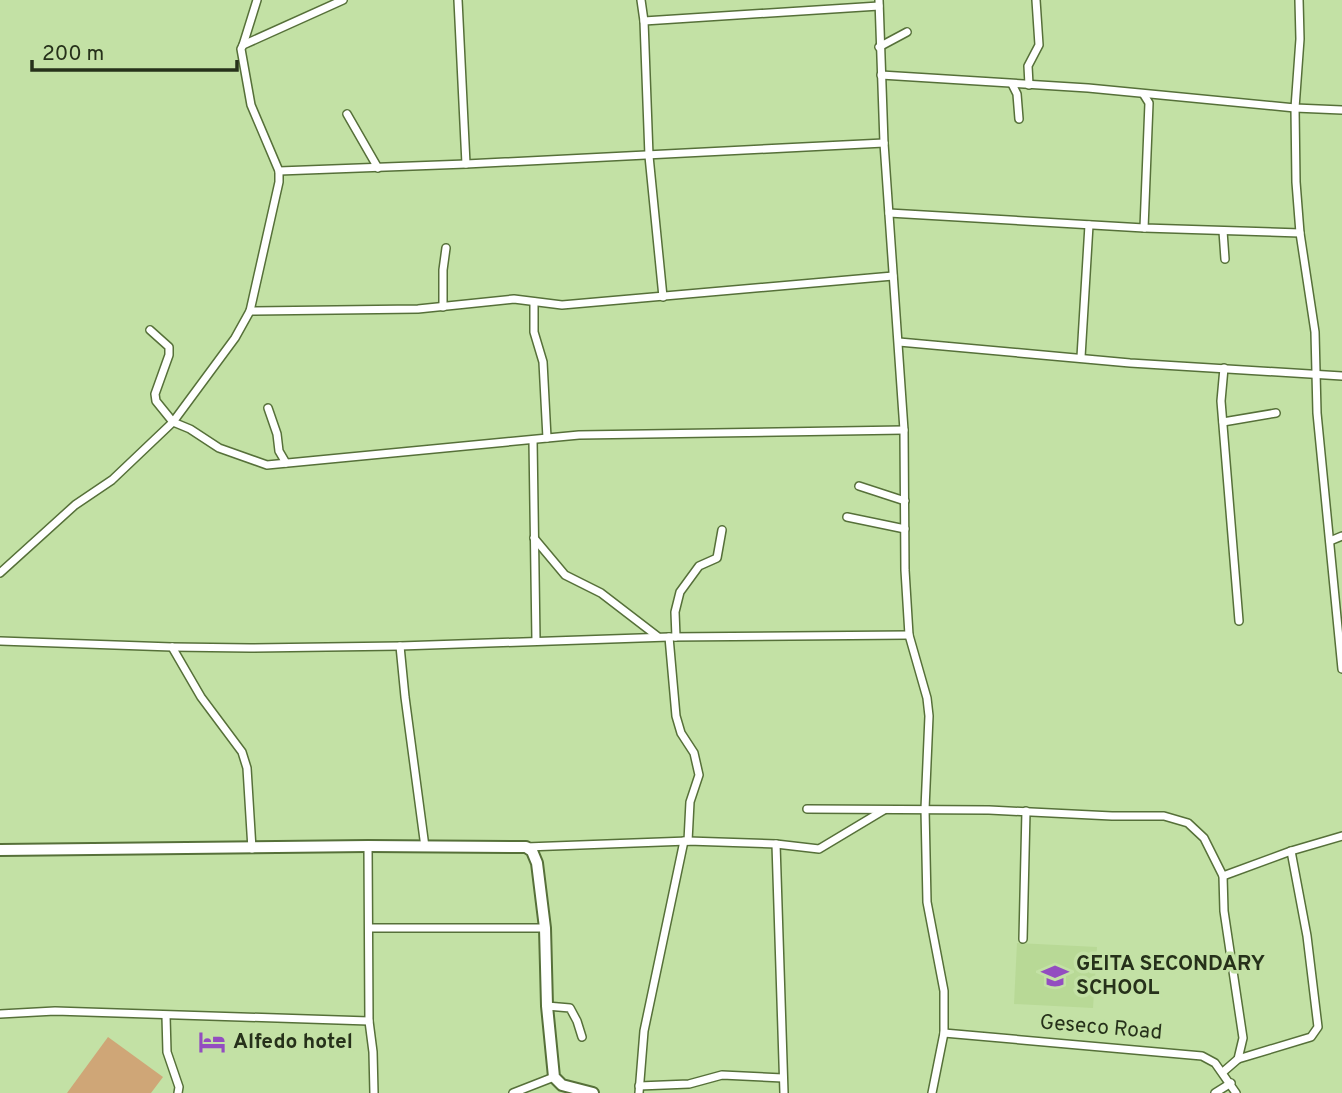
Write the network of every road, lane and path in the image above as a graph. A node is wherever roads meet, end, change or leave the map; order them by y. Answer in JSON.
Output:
{"nodes":[{"id":1,"x":257,"y":0,"type":"edge"},
{"id":2,"x":343,"y":0,"type":"edge"},
{"id":3,"x":458,"y":0,"type":"edge"},
{"id":4,"x":641,"y":0,"type":"edge"},
{"id":5,"x":1036,"y":0,"type":"edge"},
{"id":6,"x":1299,"y":0,"type":"edge"},
{"id":7,"x":879,"y":3,"type":"edge"},
{"id":8,"x":644,"y":21,"type":"junction"},
{"id":9,"x":907,"y":32,"type":"dead end"},
{"id":10,"x":243,"y":45,"type":"junction"},
{"id":11,"x":879,"y":47,"type":"junction"},
{"id":12,"x":881,"y":75,"type":"junction"},
{"id":13,"x":1013,"y":84,"type":"junction"},
{"id":14,"x":1029,"y":85,"type":"junction"},
{"id":15,"x":1144,"y":94,"type":"junction"},
{"id":16,"x":1295,"y":108,"type":"junction"},
{"id":17,"x":1342,"y":110,"type":"edge"},
{"id":18,"x":346,"y":114,"type":"dead end"},
{"id":19,"x":1019,"y":119,"type":"dead end"},
{"id":20,"x":884,"y":143,"type":"junction"},
{"id":21,"x":649,"y":156,"type":"junction"},
{"id":22,"x":466,"y":164,"type":"junction"},
{"id":23,"x":377,"y":168,"type":"junction"},
{"id":24,"x":279,"y":171,"type":"junction"},
{"id":25,"x":889,"y":213,"type":"junction"},
{"id":26,"x":1089,"y":225,"type":"junction"},
{"id":27,"x":1144,"y":228,"type":"junction"},
{"id":28,"x":1223,"y":231,"type":"junction"},
{"id":29,"x":1300,"y":233,"type":"junction"},
{"id":30,"x":446,"y":248,"type":"dead end"},
{"id":31,"x":1225,"y":259,"type":"dead end"},
{"id":32,"x":893,"y":276,"type":"junction"},
{"id":33,"x":663,"y":297,"type":"junction"},
{"id":34,"x":534,"y":302,"type":"junction"},
{"id":35,"x":443,"y":307,"type":"junction"},
{"id":36,"x":250,"y":310,"type":"junction"},
{"id":37,"x":150,"y":330,"type":"dead end"},
{"id":38,"x":899,"y":342,"type":"junction"},
{"id":39,"x":1081,"y":357,"type":"junction"},
{"id":40,"x":1224,"y":368,"type":"junction"},
{"id":41,"x":1315,"y":375,"type":"junction"},
{"id":42,"x":1342,"y":376,"type":"edge"},
{"id":43,"x":268,"y":408,"type":"dead end"},
{"id":44,"x":1276,"y":413,"type":"dead end"},
{"id":45,"x":173,"y":422,"type":"junction"},
{"id":46,"x":1223,"y":422,"type":"junction"},
{"id":47,"x":904,"y":430,"type":"junction"},
{"id":48,"x":547,"y":438,"type":"junction"},
{"id":49,"x":533,"y":440,"type":"junction"},
{"id":50,"x":286,"y":463,"type":"junction"},
{"id":51,"x":859,"y":486,"type":"dead end"},
{"id":52,"x":905,"y":501,"type":"junction"},
{"id":53,"x":847,"y":517,"type":"dead end"},
{"id":54,"x":905,"y":529,"type":"junction"},
{"id":55,"x":722,"y":530,"type":"dead end"},
{"id":56,"x":1342,"y":536,"type":"edge"},
{"id":57,"x":534,"y":537,"type":"junction"},
{"id":58,"x":1330,"y":541,"type":"junction"},
{"id":59,"x":0,"y":573,"type":"edge"},
{"id":60,"x":1239,"y":621,"type":"dead end"},
{"id":61,"x":909,"y":635,"type":"junction"},
{"id":62,"x":658,"y":637,"type":"junction"},
{"id":63,"x":672,"y":637,"type":"junction"},
{"id":64,"x":536,"y":640,"type":"junction"},
{"id":65,"x":0,"y":641,"type":"edge"},
{"id":66,"x":400,"y":646,"type":"junction"},
{"id":67,"x":172,"y":647,"type":"junction"},
{"id":68,"x":1342,"y":668,"type":"edge"},
{"id":69,"x":807,"y":809,"type":"dead end"},
{"id":70,"x":925,"y":809,"type":"junction"},
{"id":71,"x":884,"y":810,"type":"junction"},
{"id":72,"x":1026,"y":811,"type":"junction"},
{"id":73,"x":1342,"y":836,"type":"edge"},
{"id":74,"x":686,"y":841,"type":"junction"},
{"id":75,"x":776,"y":844,"type":"junction"},
{"id":76,"x":368,"y":846,"type":"junction"},
{"id":77,"x":526,"y":846,"type":"junction"},
{"id":78,"x":425,"y":847,"type":"junction"},
{"id":79,"x":252,"y":849,"type":"junction"},
{"id":80,"x":0,"y":851,"type":"edge"},
{"id":81,"x":1291,"y":851,"type":"junction"},
{"id":82,"x":1223,"y":876,"type":"junction"},
{"id":83,"x":370,"y":928,"type":"junction"},
{"id":84,"x":545,"y":928,"type":"junction"},
{"id":85,"x":1023,"y":939,"type":"dead end"},
{"id":86,"x":547,"y":1006,"type":"junction"},
{"id":87,"x":0,"y":1014,"type":"edge"},
{"id":88,"x":166,"y":1016,"type":"junction"},
{"id":89,"x":369,"y":1021,"type":"junction"},
{"id":90,"x":944,"y":1033,"type":"junction"},
{"id":91,"x":582,"y":1037,"type":"dead end"},
{"id":92,"x":1238,"y":1059,"type":"junction"},
{"id":93,"x":1223,"y":1072,"type":"junction"},
{"id":94,"x":554,"y":1077,"type":"junction"},
{"id":95,"x":783,"y":1078,"type":"junction"},
{"id":96,"x":1231,"y":1083,"type":"junction"},
{"id":97,"x":639,"y":1090,"type":"edge"},
{"id":98,"x":178,"y":1093,"type":"edge"},
{"id":99,"x":374,"y":1093,"type":"edge"},
{"id":100,"x":513,"y":1093,"type":"edge"},
{"id":101,"x":593,"y":1093,"type":"edge"},
{"id":102,"x":784,"y":1093,"type":"edge"},
{"id":103,"x":932,"y":1093,"type":"edge"},
{"id":104,"x":1215,"y":1093,"type":"edge"},
{"id":105,"x":1236,"y":1093,"type":"edge"}],
"edges":[{"from":1,"to":10,"type":"street"},
{"from":2,"to":10,"type":"street"},
{"from":3,"to":22,"type":"street"},
{"from":4,"to":8,"type":"street"},
{"from":5,"to":14,"type":"street"},
{"from":6,"to":16,"type":"street"},
{"from":7,"to":8,"type":"street"},
{"from":7,"to":11,"type":"street"},
{"from":8,"to":21,"type":"street"},
{"from":9,"to":11,"type":"street"},
{"from":10,"to":24,"type":"street"},
{"from":11,"to":12,"type":"street"},
{"from":12,"to":13,"type":"street"},
{"from":12,"to":20,"type":"street"},
{"from":13,"to":14,"type":"street"},
{"from":13,"to":19,"type":"street"},
{"from":14,"to":15,"type":"street"},
{"from":15,"to":16,"type":"street"},
{"from":15,"to":27,"type":"street"},
{"from":16,"to":17,"type":"street"},
{"from":16,"to":29,"type":"street"},
{"from":18,"to":23,"type":"street"},
{"from":20,"to":21,"type":"street"},
{"from":20,"to":25,"type":"street"},
{"from":21,"to":22,"type":"street"},
{"from":21,"to":33,"type":"street"},
{"from":22,"to":23,"type":"street"},
{"from":23,"to":24,"type":"street"},
{"from":24,"to":36,"type":"street"},
{"from":25,"to":26,"type":"street"},
{"from":25,"to":32,"type":"street"},
{"from":26,"to":27,"type":"street"},
{"from":26,"to":39,"type":"street"},
{"from":27,"to":28,"type":"street"},
{"from":28,"to":29,"type":"street"},
{"from":28,"to":31,"type":"street"},
{"from":29,"to":41,"type":"street"},
{"from":30,"to":35,"type":"street"},
{"from":32,"to":33,"type":"street"},
{"from":32,"to":38,"type":"street"},
{"from":33,"to":34,"type":"street"},
{"from":34,"to":35,"type":"street"},
{"from":34,"to":48,"type":"street"},
{"from":35,"to":36,"type":"street"},
{"from":36,"to":45,"type":"street"},
{"from":37,"to":45,"type":"street"},
{"from":38,"to":39,"type":"street"},
{"from":38,"to":47,"type":"street"},
{"from":39,"to":40,"type":"street"},
{"from":40,"to":41,"type":"street"},
{"from":40,"to":46,"type":"street"},
{"from":41,"to":42,"type":"street"},
{"from":41,"to":58,"type":"street"},
{"from":43,"to":50,"type":"street"},
{"from":44,"to":46,"type":"street"},
{"from":45,"to":50,"type":"street"},
{"from":45,"to":59,"type":"street"},
{"from":46,"to":60,"type":"street"},
{"from":47,"to":48,"type":"street"},
{"from":47,"to":52,"type":"street"},
{"from":48,"to":49,"type":"street"},
{"from":49,"to":50,"type":"street"},
{"from":49,"to":57,"type":"street"},
{"from":51,"to":52,"type":"street"},
{"from":52,"to":54,"type":"street"},
{"from":53,"to":54,"type":"street"},
{"from":54,"to":61,"type":"street"},
{"from":55,"to":63,"type":"street"},
{"from":56,"to":58,"type":"street"},
{"from":57,"to":62,"type":"street"},
{"from":57,"to":64,"type":"street"},
{"from":58,"to":68,"type":"street"},
{"from":61,"to":63,"type":"street"},
{"from":61,"to":70,"type":"street"},
{"from":62,"to":63,"type":"street"},
{"from":62,"to":64,"type":"street"},
{"from":63,"to":74,"type":"street"},
{"from":64,"to":66,"type":"street"},
{"from":65,"to":67,"type":"street"},
{"from":66,"to":67,"type":"street"},
{"from":66,"to":78,"type":"street"},
{"from":67,"to":79,"type":"street"},
{"from":69,"to":71,"type":"street"},
{"from":70,"to":71,"type":"street"},
{"from":70,"to":72,"type":"street"},
{"from":70,"to":90,"type":"street"},
{"from":71,"to":75,"type":"street"},
{"from":72,"to":82,"type":"street"},
{"from":72,"to":85,"type":"street"},
{"from":73,"to":81,"type":"street"},
{"from":74,"to":75,"type":"street"},
{"from":74,"to":77,"type":"street"},
{"from":74,"to":97,"type":"street"},
{"from":75,"to":95,"type":"street"},
{"from":76,"to":78,"type":"street"},
{"from":76,"to":79,"type":"street"},
{"from":76,"to":83,"type":"street"},
{"from":77,"to":78,"type":"street"},
{"from":77,"to":84,"type":"street"},
{"from":79,"to":80,"type":"street"},
{"from":81,"to":82,"type":"street"},
{"from":81,"to":92,"type":"street"},
{"from":82,"to":92,"type":"street"},
{"from":83,"to":84,"type":"street"},
{"from":83,"to":89,"type":"street"},
{"from":84,"to":86,"type":"street"},
{"from":86,"to":91,"type":"street"},
{"from":86,"to":94,"type":"street"},
{"from":87,"to":88,"type":"street"},
{"from":88,"to":89,"type":"street"},
{"from":88,"to":98,"type":"street"},
{"from":89,"to":99,"type":"street"},
{"from":90,"to":93,"type":"street","name":"Geseco Road"},
{"from":90,"to":103,"type":"street"},
{"from":92,"to":93,"type":"street"},
{"from":93,"to":96,"type":"street","name":"Geseco Road"},
{"from":94,"to":100,"type":"street"},
{"from":94,"to":101,"type":"street"},
{"from":95,"to":97,"type":"street"},
{"from":95,"to":102,"type":"street"},
{"from":96,"to":104,"type":"street"},
{"from":96,"to":105,"type":"street","name":"Geseco Road"}]}
